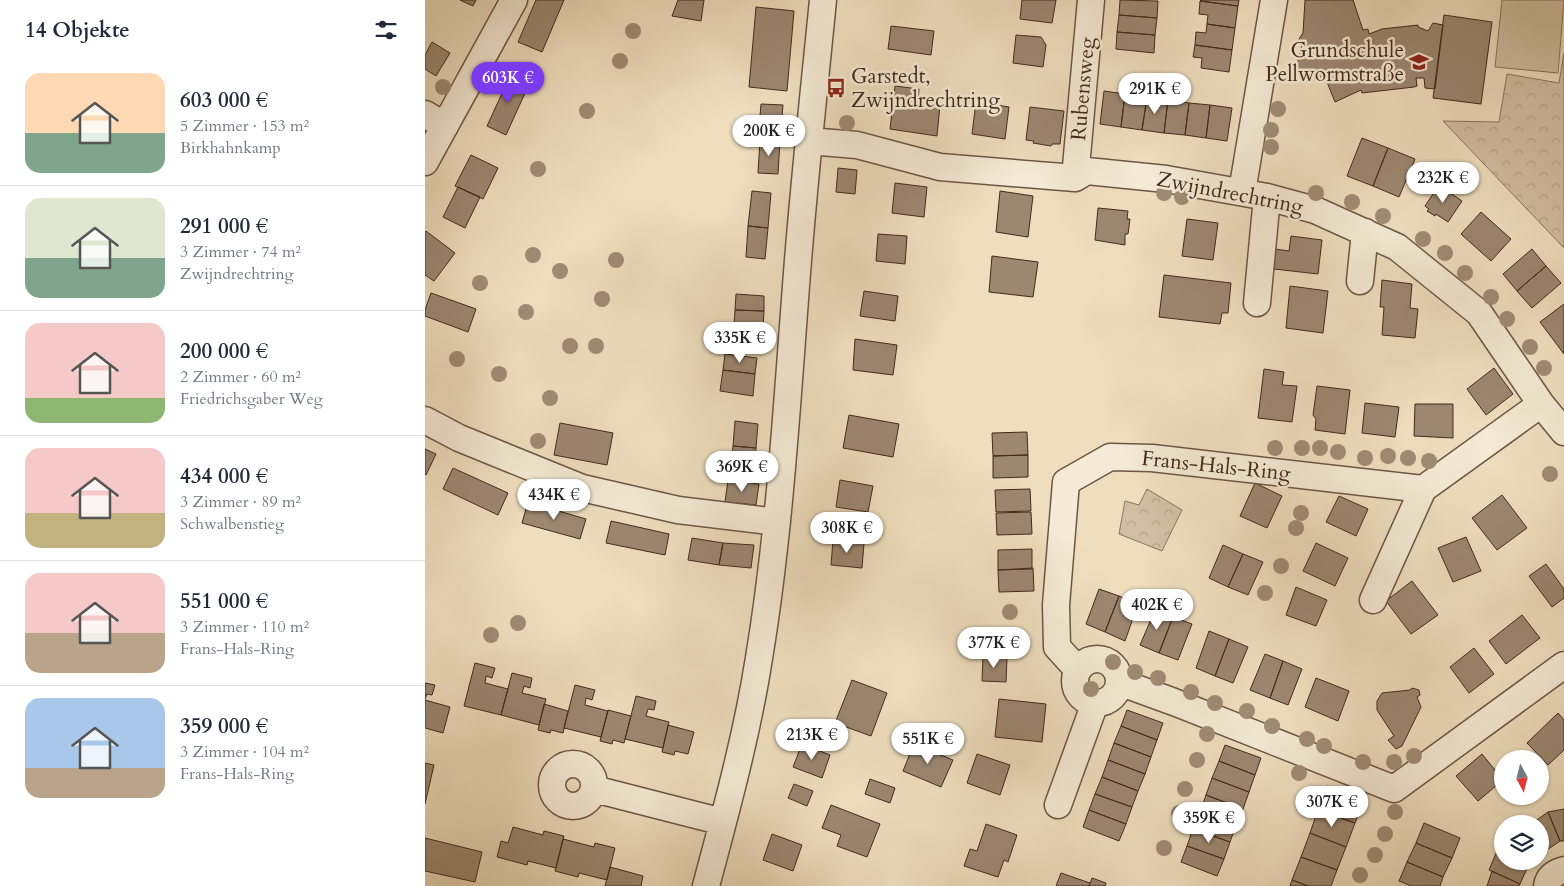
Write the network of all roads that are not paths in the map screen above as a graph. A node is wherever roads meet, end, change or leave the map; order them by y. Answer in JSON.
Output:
{"nodes":[{"id":1,"x":513,"y":0,"type":"edge"},
{"id":2,"x":823,"y":0,"type":"edge"},
{"id":3,"x":1091,"y":0,"type":"edge"},
{"id":4,"x":1274,"y":0,"type":"edge"},
{"id":5,"x":435,"y":120,"type":"edge"},
{"id":6,"x":809,"y":141,"type":"junction"},
{"id":7,"x":425,"y":162,"type":"edge"},
{"id":8,"x":1075,"y":178,"type":"junction"},
{"id":9,"x":1242,"y":192,"type":"junction"},
{"id":10,"x":1267,"y":197,"type":"junction"},
{"id":11,"x":1365,"y":232,"type":"junction"},
{"id":12,"x":1360,"y":281,"type":"dead end"},
{"id":13,"x":1257,"y":303,"type":"dead end"},
{"id":14,"x":1541,"y":404,"type":"junction"},
{"id":15,"x":425,"y":420,"type":"edge"},
{"id":16,"x":1564,"y":432,"type":"edge"},
{"id":17,"x":1423,"y":489,"type":"junction"},
{"id":18,"x":777,"y":522,"type":"junction"},
{"id":19,"x":1373,"y":600,"type":"dead end"},
{"id":20,"x":1564,"y":665,"type":"edge"},
{"id":21,"x":1078,"y":670,"type":"junction"},
{"id":22,"x":1119,"y":682,"type":"junction"},
{"id":23,"x":1095,"y":703,"type":"junction"},
{"id":24,"x":594,"y":789,"type":"dead end"},
{"id":25,"x":1059,"y":805,"type":"dead end"},
{"id":26,"x":723,"y":822,"type":"junction"},
{"id":27,"x":1564,"y":870,"type":"edge"},
{"id":28,"x":706,"y":886,"type":"edge"},
{"id":29,"x":1547,"y":886,"type":"edge"}],
"edges":[{"from":1,"to":5,"type":"street"},
{"from":2,"to":6,"type":"street"},
{"from":3,"to":8,"type":"street","name":"Rubensweg"},
{"from":4,"to":9,"type":"street"},
{"from":5,"to":7,"type":"street"},
{"from":6,"to":8,"type":"street","name":"Zwijndrechtring"},
{"from":6,"to":18,"type":"street"},
{"from":8,"to":9,"type":"street","name":"Zwijndrechtring"},
{"from":9,"to":10,"type":"street","name":"Zwijndrechtring"},
{"from":10,"to":11,"type":"street","name":"Zwijndrechtring"},
{"from":10,"to":13,"type":"street"},
{"from":11,"to":12,"type":"street"},
{"from":11,"to":14,"type":"street","name":"Zwijndrechtring"},
{"from":14,"to":16,"type":"street","name":"Zwijndrechtring"},
{"from":14,"to":17,"type":"street"},
{"from":15,"to":18,"type":"street"},
{"from":17,"to":19,"type":"street"},
{"from":17,"to":21,"type":"street","name":"Frans-Hals-Ring"},
{"from":18,"to":26,"type":"street"},
{"from":20,"to":22,"type":"street"},
{"from":21,"to":22,"type":"street"},
{"from":21,"to":23,"type":"street"},
{"from":22,"to":23,"type":"street"},
{"from":23,"to":25,"type":"street"},
{"from":24,"to":26,"type":"street"},
{"from":26,"to":28,"type":"street"},
{"from":27,"to":29,"type":"street"}]}
